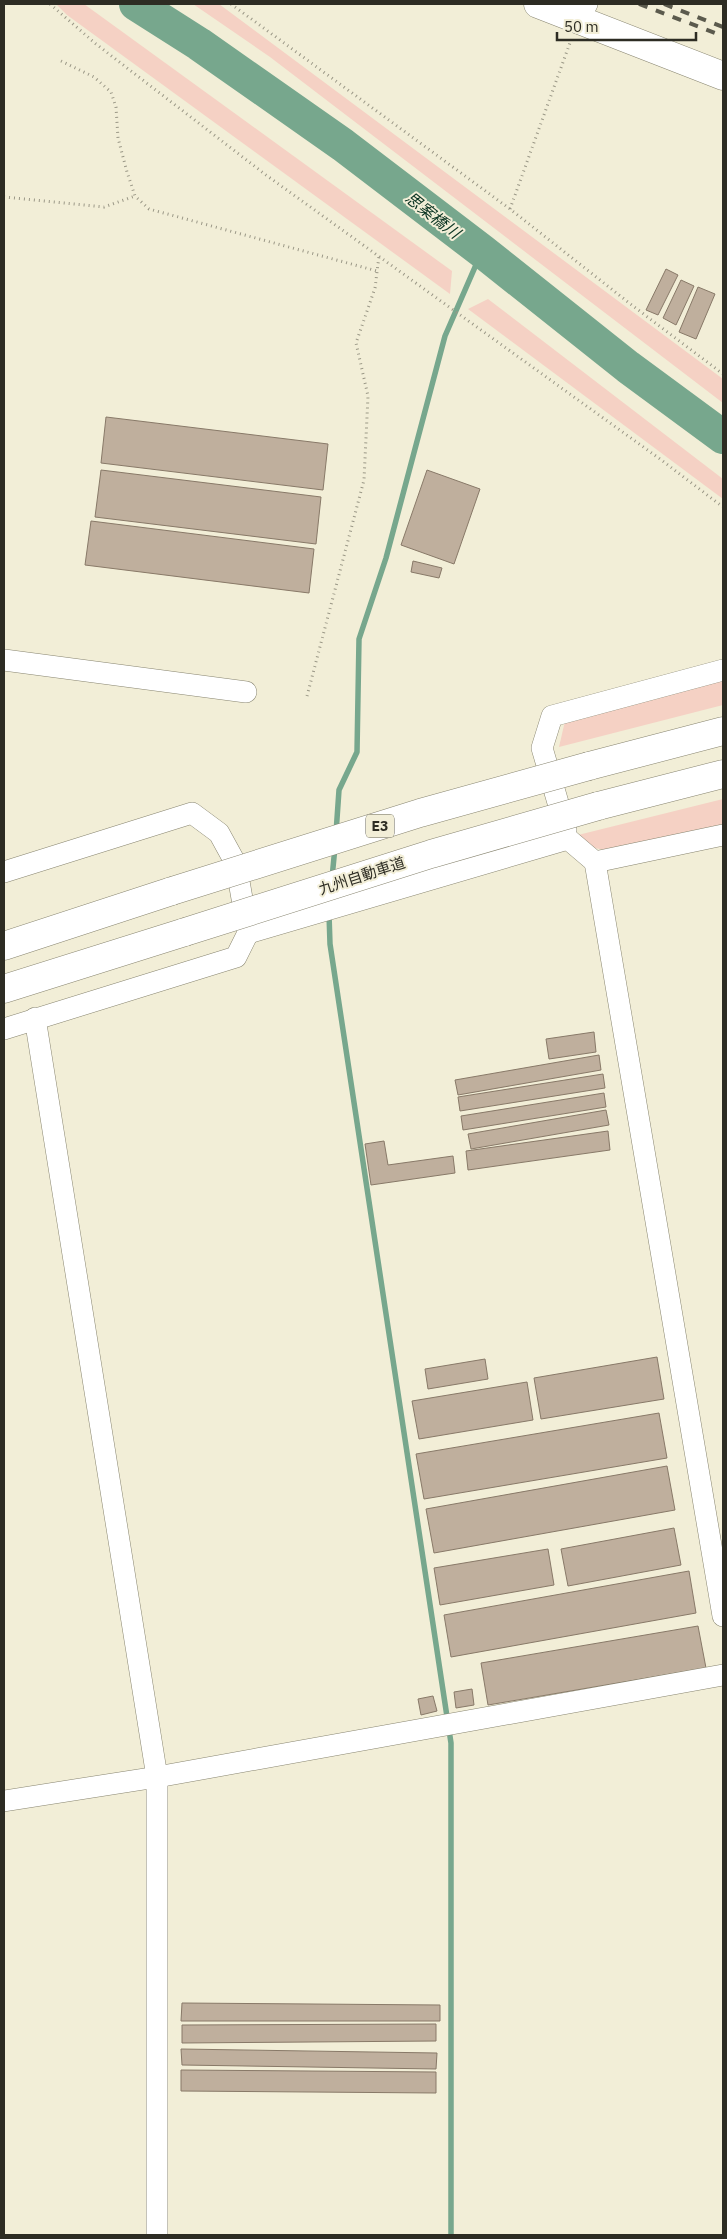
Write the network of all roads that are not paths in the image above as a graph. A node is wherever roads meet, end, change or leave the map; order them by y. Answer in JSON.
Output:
{"nodes":[{"id":1,"x":538,"y":4,"type":"edge"},
{"id":2,"x":583,"y":11,"type":"edge"},
{"id":3,"x":723,"y":76,"type":"edge"},
{"id":4,"x":4,"y":660,"type":"edge"},
{"id":5,"x":723,"y":670,"type":"edge"},
{"id":6,"x":246,"y":692,"type":"dead end"},
{"id":7,"x":723,"y":731,"type":"edge"},
{"id":8,"x":723,"y":774,"type":"edge"},
{"id":9,"x":723,"y":835,"type":"edge"},
{"id":10,"x":568,"y":839,"type":"junction"},
{"id":11,"x":594,"y":862,"type":"junction"},
{"id":12,"x":4,"y":872,"type":"edge"},
{"id":13,"x":248,"y":933,"type":"junction"},
{"id":14,"x":4,"y":946,"type":"edge"},
{"id":15,"x":4,"y":989,"type":"edge"},
{"id":16,"x":35,"y":1018,"type":"junction"},
{"id":17,"x":4,"y":1029,"type":"edge"},
{"id":18,"x":723,"y":1616,"type":"edge"},
{"id":19,"x":723,"y":1675,"type":"edge"},
{"id":20,"x":157,"y":1776,"type":"junction"},
{"id":21,"x":4,"y":1801,"type":"edge"},
{"id":22,"x":157,"y":2235,"type":"edge"}],
"edges":[{"from":1,"to":2,"type":"main road"},
{"from":2,"to":3,"type":"main road"},
{"from":4,"to":6,"type":"street"},
{"from":5,"to":10,"type":"street"},
{"from":7,"to":14,"type":"main road","number":"E3","bridge":true},
{"from":8,"to":15,"type":"main road","name":"九州自動車道","bridge":true},
{"from":9,"to":11,"type":"street"},
{"from":10,"to":11,"type":"street"},
{"from":10,"to":13,"type":"street"},
{"from":11,"to":18,"type":"street"},
{"from":12,"to":13,"type":"street"},
{"from":13,"to":16,"type":"street"},
{"from":16,"to":17,"type":"street"},
{"from":16,"to":20,"type":"street"},
{"from":19,"to":20,"type":"street"},
{"from":20,"to":21,"type":"street"},
{"from":20,"to":22,"type":"street"}]}
